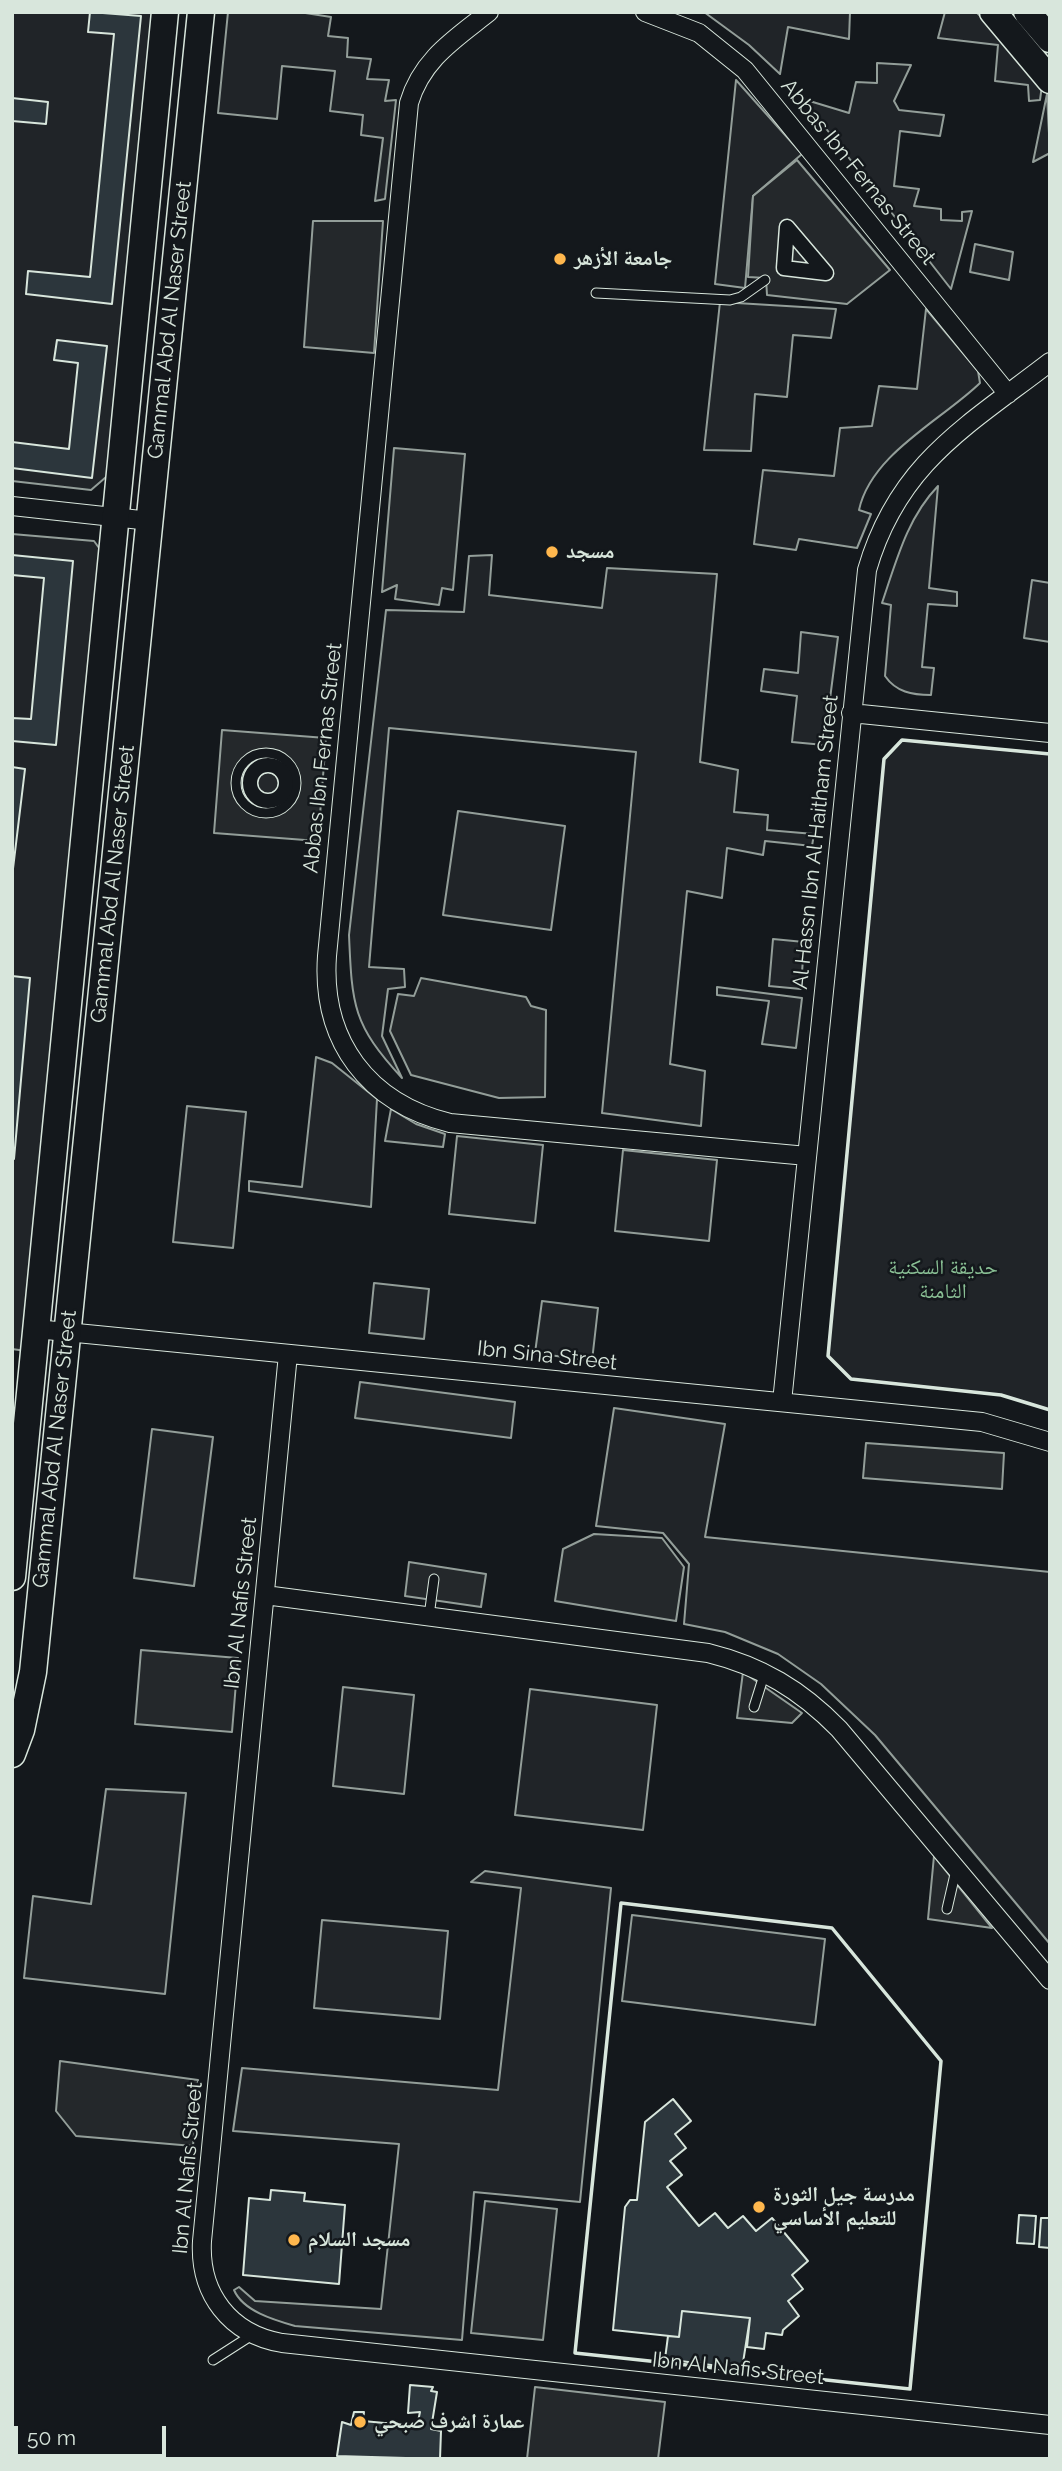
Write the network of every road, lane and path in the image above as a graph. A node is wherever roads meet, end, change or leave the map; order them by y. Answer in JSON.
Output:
{"nodes":[{"id":1,"x":165,"y":12,"type":"edge"},
{"id":2,"x":201,"y":12,"type":"edge"},
{"id":3,"x":489,"y":12,"type":"edge"},
{"id":4,"x":645,"y":12,"type":"edge"},
{"id":5,"x":993,"y":12,"type":"edge"},
{"id":6,"x":1027,"y":12,"type":"edge"},
{"id":7,"x":1050,"y":39,"type":"edge"},
{"id":8,"x":1050,"y":80,"type":"edge"},
{"id":9,"x":765,"y":280,"type":"dead end"},
{"id":10,"x":596,"y":293,"type":"dead end"},
{"id":11,"x":1050,"y":362,"type":"edge"},
{"id":12,"x":1008,"y":394,"type":"junction"},
{"id":13,"x":12,"y":506,"type":"edge"},
{"id":14,"x":116,"y":517,"type":"junction"},
{"id":15,"x":150,"y":521,"type":"junction"},
{"id":16,"x":851,"y":713,"type":"junction"},
{"id":17,"x":1050,"y":733,"type":"edge"},
{"id":18,"x":262,"y":813,"type":"joint"},
{"id":19,"x":807,"y":1156,"type":"junction"},
{"id":20,"x":36,"y":1329,"type":"junction"},
{"id":21,"x":67,"y":1332,"type":"junction"},
{"id":22,"x":288,"y":1354,"type":"junction"},
{"id":23,"x":782,"y":1402,"type":"junction"},
{"id":24,"x":1050,"y":1442,"type":"edge"},
{"id":25,"x":12,"y":1577,"type":"edge"},
{"id":26,"x":434,"y":1579,"type":"dead end"},
{"id":27,"x":265,"y":1595,"type":"junction"},
{"id":28,"x":429,"y":1616,"type":"junction"},
{"id":29,"x":765,"y":1672,"type":"junction"},
{"id":30,"x":754,"y":1707,"type":"dead end"},
{"id":31,"x":12,"y":1754,"type":"edge"},
{"id":32,"x":956,"y":1868,"type":"junction"},
{"id":33,"x":947,"y":1909,"type":"dead end"},
{"id":34,"x":1050,"y":1980,"type":"edge"},
{"id":35,"x":252,"y":2335,"type":"junction"},
{"id":36,"x":213,"y":2360,"type":"dead end"},
{"id":37,"x":1050,"y":2425,"type":"edge"}],
"edges":[{"from":1,"to":14,"type":"main road","name":"Gammal Abd Al Naser Street"},
{"from":2,"to":15,"type":"main road","name":"Gammal Abd Al Naser Street"},
{"from":3,"to":19,"type":"street","name":"Abbas Ibn Fernas Street"},
{"from":4,"to":12,"type":"street","name":"Abbas Ibn Fernas Street"},
{"from":5,"to":8,"type":"main road"},
{"from":6,"to":7,"type":"main road"},
{"from":9,"to":10,"type":"lane"},
{"from":11,"to":12,"type":"street","name":"Al Hassn Ibn Al Haitham Street"},
{"from":12,"to":16,"type":"street","name":"Al Hassn Ibn Al Haitham Street"},
{"from":13,"to":14,"type":"street"},
{"from":14,"to":15,"type":"street"},
{"from":14,"to":20,"type":"main road","name":"Gammal Abd Al Naser Street"},
{"from":15,"to":21,"type":"main road","name":"Gammal Abd Al Naser Street"},
{"from":16,"to":17,"type":"street"},
{"from":16,"to":19,"type":"street","name":"Al Hassn Ibn Al Haitham Street"},
{"from":18,"to":18,"type":"lane"},
{"from":19,"to":23,"type":"street","name":"Al Hassn Ibn Al Haitham Street"},
{"from":20,"to":21,"type":"street","name":"Ibn Sina Street"},
{"from":20,"to":25,"type":"main road","name":"Gammal Abd Al Naser Street"},
{"from":21,"to":22,"type":"street","name":"Ibn Sina Street"},
{"from":21,"to":31,"type":"main road","name":"Gammal Abd Al Naser Street"},
{"from":22,"to":23,"type":"street","name":"Ibn Sina Street"},
{"from":22,"to":27,"type":"street","name":"Ibn Al Nafis Street"},
{"from":23,"to":24,"type":"street","name":"Ibn Sina Street"},
{"from":26,"to":28,"type":"lane"},
{"from":27,"to":28,"type":"street"},
{"from":27,"to":35,"type":"street","name":"Ibn Al Nafis Street"},
{"from":28,"to":29,"type":"street"},
{"from":29,"to":30,"type":"lane"},
{"from":29,"to":32,"type":"street"},
{"from":32,"to":33,"type":"lane"},
{"from":32,"to":34,"type":"street"},
{"from":35,"to":36,"type":"lane"},
{"from":35,"to":37,"type":"street","name":"Ibn Al Nafis Street"}]}
